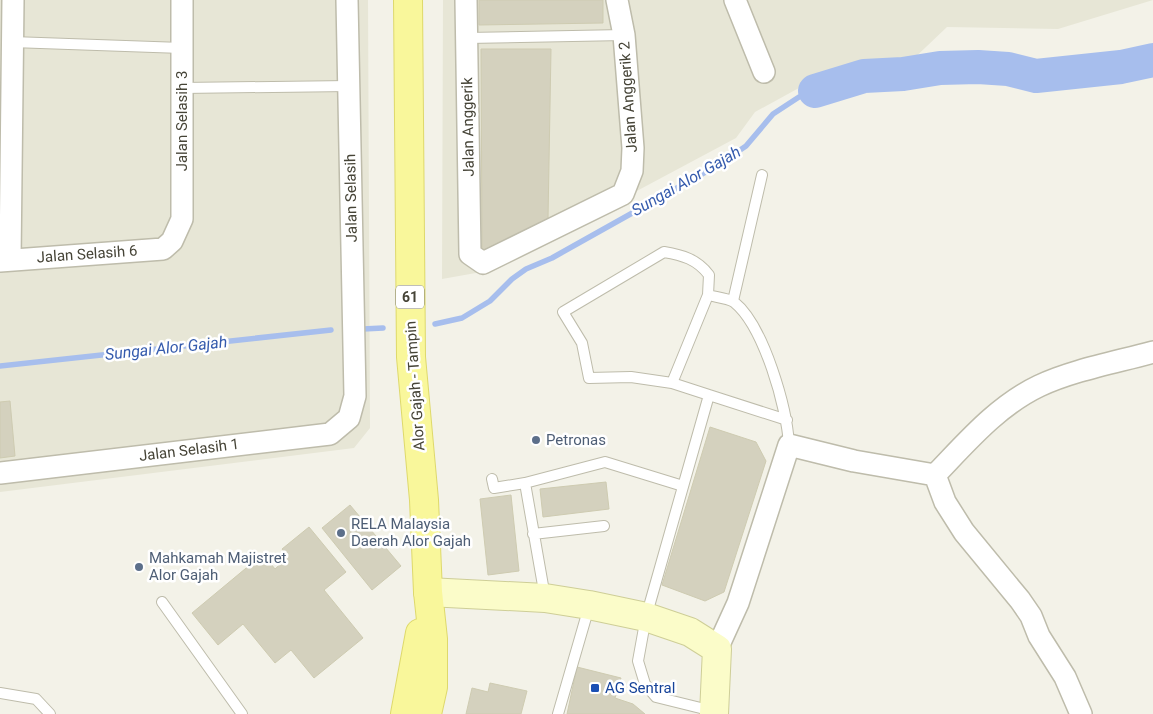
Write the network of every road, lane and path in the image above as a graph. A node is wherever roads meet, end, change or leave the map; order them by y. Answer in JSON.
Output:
{"nodes":[{"id":1,"x":13,"y":0,"type":"edge"},
{"id":2,"x":182,"y":0,"type":"edge"},
{"id":3,"x":347,"y":0,"type":"edge"},
{"id":4,"x":408,"y":0,"type":"edge"},
{"id":5,"x":466,"y":0,"type":"edge"},
{"id":6,"x":617,"y":0,"type":"edge"},
{"id":7,"x":734,"y":0,"type":"edge"},
{"id":8,"x":624,"y":36,"type":"junction"},
{"id":9,"x":467,"y":38,"type":"junction"},
{"id":10,"x":12,"y":42,"type":"junction"},
{"id":11,"x":182,"y":48,"type":"junction"},
{"id":12,"x":764,"y":72,"type":"dead end"},
{"id":13,"x":349,"y":86,"type":"junction"},
{"id":14,"x":182,"y":88,"type":"junction"},
{"id":15,"x":762,"y":174,"type":"dead end"},
{"id":16,"x":172,"y":241,"type":"joint"},
{"id":17,"x":470,"y":254,"type":"joint"},
{"id":18,"x":5,"y":260,"type":"edge"},
{"id":19,"x":708,"y":295,"type":"junction"},
{"id":20,"x":733,"y":301,"type":"junction"},
{"id":21,"x":1153,"y":352,"type":"edge"},
{"id":22,"x":672,"y":383,"type":"junction"},
{"id":23,"x":710,"y":395,"type":"junction"},
{"id":24,"x":355,"y":396,"type":"joint"},
{"id":25,"x":787,"y":420,"type":"junction"},
{"id":26,"x":788,"y":445,"type":"junction"},
{"id":27,"x":0,"y":473,"type":"edge"},
{"id":28,"x":935,"y":475,"type":"junction"},
{"id":29,"x":492,"y":479,"type":"dead end"},
{"id":30,"x":525,"y":483,"type":"junction"},
{"id":31,"x":683,"y":486,"type":"junction"},
{"id":32,"x":604,"y":526,"type":"dead end"},
{"id":33,"x":533,"y":534,"type":"junction"},
{"id":34,"x":428,"y":592,"type":"junction"},
{"id":35,"x":545,"y":598,"type":"junction"},
{"id":36,"x":162,"y":602,"type":"dead end"},
{"id":37,"x":589,"y":605,"type":"junction"},
{"id":38,"x":646,"y":617,"type":"junction"},
{"id":39,"x":716,"y":650,"type":"junction"},
{"id":40,"x":0,"y":693,"type":"edge"},
{"id":41,"x":714,"y":713,"type":"edge"},
{"id":42,"x":50,"y":714,"type":"edge"},
{"id":43,"x":242,"y":714,"type":"edge"},
{"id":44,"x":405,"y":714,"type":"edge"},
{"id":45,"x":427,"y":714,"type":"edge"},
{"id":46,"x":558,"y":714,"type":"edge"},
{"id":47,"x":1081,"y":714,"type":"edge"}],
"edges":[{"from":1,"to":10,"type":"street"},
{"from":2,"to":11,"type":"street","name":"Jalan Selasih 3"},
{"from":3,"to":13,"type":"street","name":"Jalan Selasih"},
{"from":4,"to":34,"type":"main road","name":"Alor Gajah - Tampin","number":"61"},
{"from":5,"to":9,"type":"street","name":"Jalan Anggerik"},
{"from":6,"to":8,"type":"street","name":"Jalan Anggerik 2"},
{"from":7,"to":12,"type":"street"},
{"from":8,"to":9,"type":"lane"},
{"from":8,"to":17,"type":"street","name":"Jalan Anggerik 2"},
{"from":9,"to":17,"type":"street","name":"Jalan Anggerik"},
{"from":10,"to":11,"type":"lane"},
{"from":10,"to":18,"type":"street"},
{"from":11,"to":14,"type":"street","name":"Jalan Selasih 3"},
{"from":13,"to":14,"type":"lane"},
{"from":13,"to":24,"type":"street","name":"Jalan Selasih"},
{"from":14,"to":16,"type":"street","name":"Jalan Selasih 3"},
{"from":15,"to":20,"type":"lane"},
{"from":16,"to":18,"type":"street","name":"Jalan Selasih 6"},
{"from":19,"to":20,"type":"lane"},
{"from":19,"to":22,"type":"lane"},
{"from":19,"to":22,"type":"lane"},
{"from":20,"to":25,"type":"lane"},
{"from":21,"to":28,"type":"street"},
{"from":22,"to":23,"type":"lane"},
{"from":23,"to":25,"type":"lane"},
{"from":23,"to":31,"type":"lane"},
{"from":24,"to":27,"type":"street","name":"Jalan Selasih 1"},
{"from":25,"to":26,"type":"lane"},
{"from":26,"to":28,"type":"street"},
{"from":26,"to":39,"type":"street"},
{"from":28,"to":47,"type":"street"},
{"from":29,"to":30,"type":"lane"},
{"from":30,"to":31,"type":"lane"},
{"from":30,"to":33,"type":"lane"},
{"from":31,"to":38,"type":"lane"},
{"from":32,"to":33,"type":"lane"},
{"from":33,"to":35,"type":"lane"},
{"from":34,"to":35,"type":"street"},
{"from":34,"to":44,"type":"main road","name":"Alor Gajah - Tampin","number":"61"},
{"from":34,"to":45,"type":"main road","name":"Alor Gajah - Tampin","number":"61"},
{"from":35,"to":37,"type":"street"},
{"from":36,"to":43,"type":"lane"},
{"from":37,"to":38,"type":"street"},
{"from":37,"to":46,"type":"lane"},
{"from":38,"to":39,"type":"street"},
{"from":38,"to":41,"type":"lane"},
{"from":39,"to":41,"type":"street"},
{"from":40,"to":42,"type":"lane"}]}
